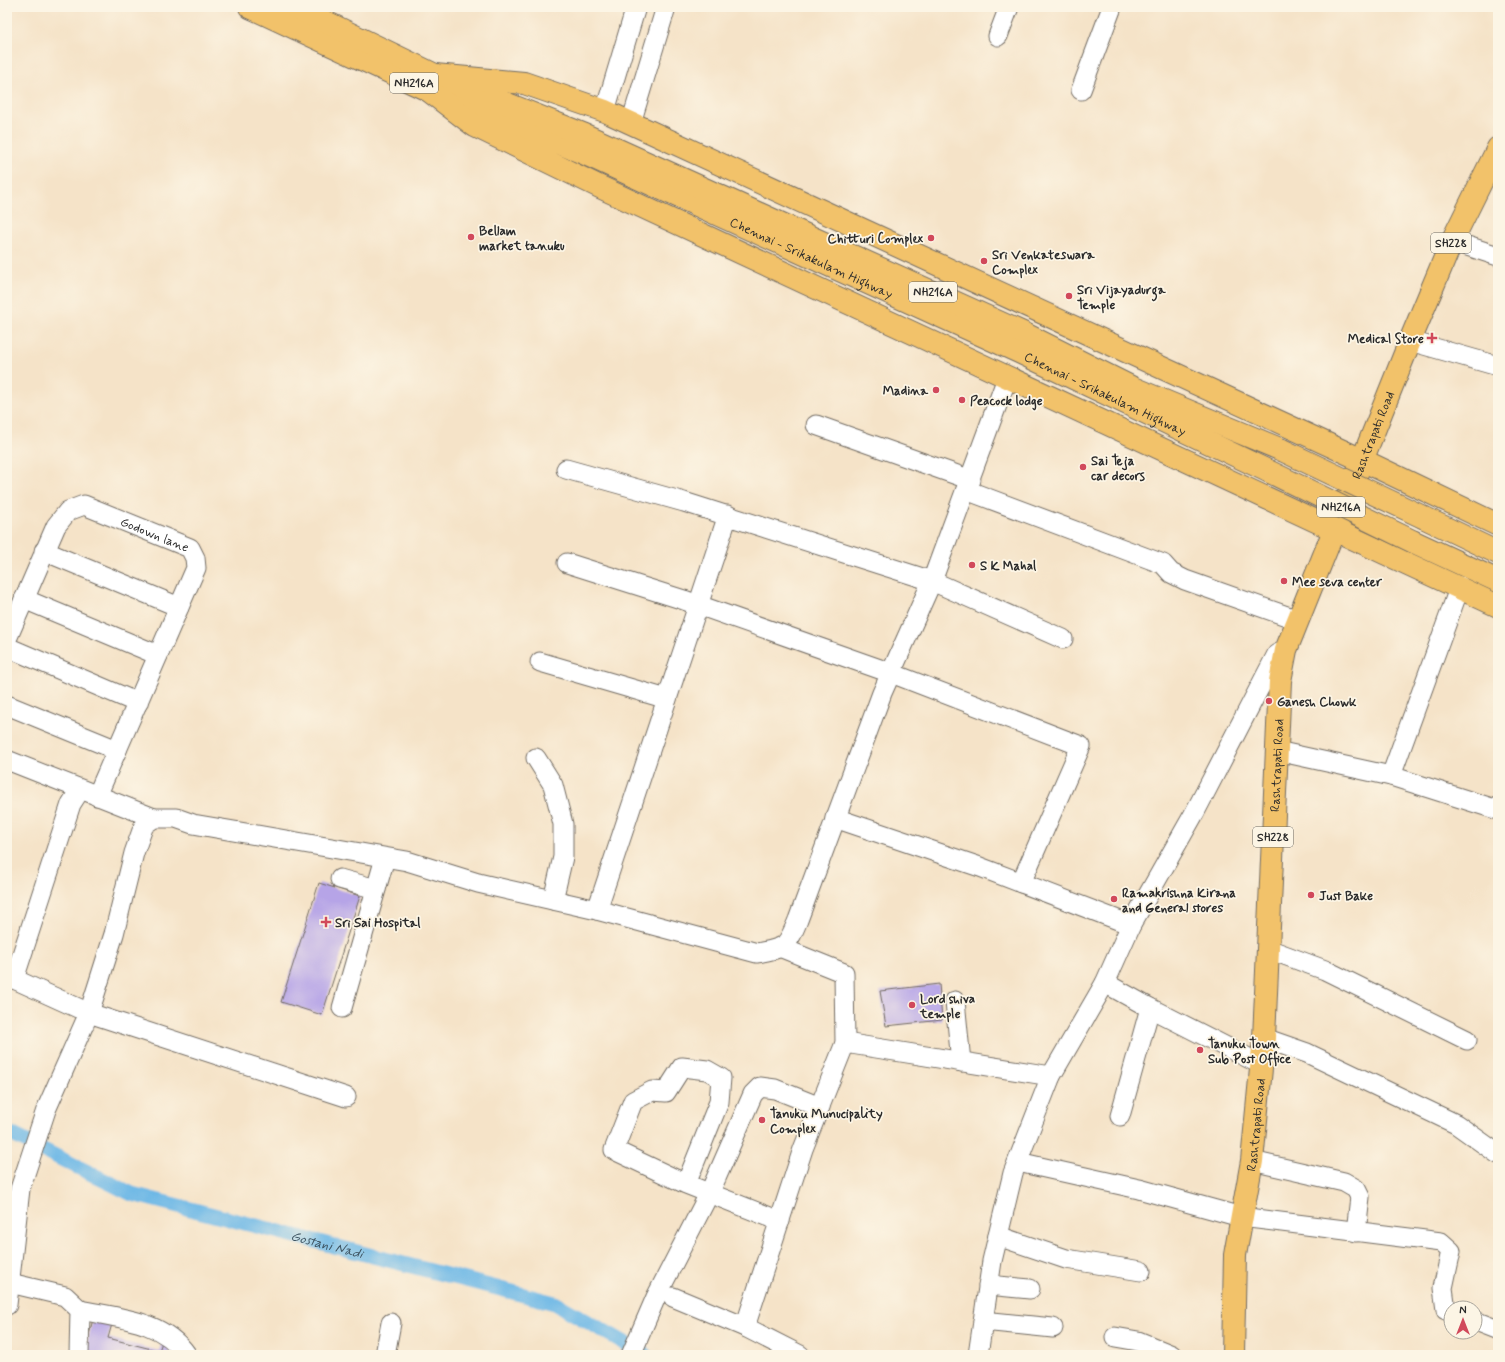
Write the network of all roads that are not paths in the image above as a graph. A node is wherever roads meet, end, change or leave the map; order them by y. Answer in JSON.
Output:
{"nodes":[{"id":1,"x":250,"y":7,"type":"edge"},
{"id":2,"x":295,"y":7,"type":"edge"},
{"id":3,"x":636,"y":7,"type":"edge"},
{"id":4,"x":666,"y":7,"type":"edge"},
{"id":5,"x":1009,"y":7,"type":"edge"},
{"id":6,"x":1112,"y":7,"type":"edge"},
{"id":7,"x":998,"y":36,"type":"dead end"},
{"id":8,"x":432,"y":82,"type":"junction"},
{"id":9,"x":1081,"y":90,"type":"dead end"},
{"id":10,"x":605,"y":111,"type":"junction"},
{"id":11,"x":631,"y":122,"type":"junction"},
{"id":12,"x":1498,"y":149,"type":"edge"},
{"id":13,"x":1452,"y":241,"type":"junction"},
{"id":14,"x":1498,"y":256,"type":"edge"},
{"id":15,"x":1410,"y":341,"type":"junction"},
{"id":16,"x":1498,"y":366,"type":"edge"},
{"id":17,"x":1007,"y":378,"type":"junction"},
{"id":18,"x":816,"y":425,"type":"dead end"},
{"id":19,"x":1362,"y":460,"type":"junction"},
{"id":20,"x":566,"y":469,"type":"dead end"},
{"id":21,"x":968,"y":485,"type":"junction"},
{"id":22,"x":728,"y":516,"type":"junction"},
{"id":23,"x":1498,"y":525,"type":"edge"},
{"id":24,"x":1334,"y":529,"type":"junction"},
{"id":25,"x":44,"y":551,"type":"junction"},
{"id":26,"x":1498,"y":553,"type":"edge"},
{"id":27,"x":567,"y":563,"type":"dead end"},
{"id":28,"x":932,"y":581,"type":"junction"},
{"id":29,"x":1498,"y":582,"type":"edge"},
{"id":30,"x":1460,"y":586,"type":"junction"},
{"id":31,"x":24,"y":599,"type":"junction"},
{"id":32,"x":699,"y":605,"type":"junction"},
{"id":33,"x":1498,"y":606,"type":"edge"},
{"id":34,"x":179,"y":607,"type":"junction"},
{"id":35,"x":1298,"y":620,"type":"junction"},
{"id":36,"x":7,"y":639,"type":"edge"},
{"id":37,"x":1063,"y":639,"type":"dead end"},
{"id":38,"x":7,"y":647,"type":"edge"},
{"id":39,"x":1286,"y":650,"type":"junction"},
{"id":40,"x":158,"y":655,"type":"junction"},
{"id":41,"x":540,"y":662,"type":"dead end"},
{"id":42,"x":891,"y":673,"type":"junction"},
{"id":43,"x":667,"y":700,"type":"junction"},
{"id":44,"x":138,"y":703,"type":"junction"},
{"id":45,"x":7,"y":705,"type":"edge"},
{"id":46,"x":117,"y":750,"type":"junction"},
{"id":47,"x":1277,"y":751,"type":"junction"},
{"id":48,"x":536,"y":758,"type":"dead end"},
{"id":49,"x":7,"y":760,"type":"edge"},
{"id":50,"x":1391,"y":776,"type":"junction"},
{"id":51,"x":89,"y":793,"type":"junction"},
{"id":52,"x":1498,"y":808,"type":"edge"},
{"id":53,"x":154,"y":818,"type":"junction"},
{"id":54,"x":835,"y":818,"type":"junction"},
{"id":55,"x":362,"y":853,"type":"junction"},
{"id":56,"x":385,"y":858,"type":"junction"},
{"id":57,"x":1021,"y":884,"type":"junction"},
{"id":58,"x":376,"y":889,"type":"junction"},
{"id":59,"x":553,"y":900,"type":"junction"},
{"id":60,"x":597,"y":910,"type":"junction"},
{"id":61,"x":1131,"y":925,"type":"junction"},
{"id":62,"x":782,"y":948,"type":"junction"},
{"id":63,"x":1268,"y":949,"type":"junction"},
{"id":64,"x":11,"y":979,"type":"edge"},
{"id":65,"x":1106,"y":983,"type":"junction"},
{"id":66,"x":955,"y":1001,"type":"dead end"},
{"id":67,"x":342,"y":1008,"type":"dead end"},
{"id":68,"x":1150,"y":1008,"type":"junction"},
{"id":69,"x":89,"y":1013,"type":"junction"},
{"id":70,"x":1264,"y":1038,"type":"junction"},
{"id":71,"x":1467,"y":1040,"type":"dead end"},
{"id":72,"x":845,"y":1043,"type":"junction"},
{"id":73,"x":961,"y":1062,"type":"junction"},
{"id":74,"x":1262,"y":1065,"type":"junction"},
{"id":75,"x":1051,"y":1076,"type":"junction"},
{"id":76,"x":346,"y":1097,"type":"dead end"},
{"id":77,"x":820,"y":1107,"type":"junction"},
{"id":78,"x":1120,"y":1116,"type":"dead end"},
{"id":79,"x":1498,"y":1154,"type":"edge"},
{"id":80,"x":1252,"y":1161,"type":"junction"},
{"id":81,"x":1018,"y":1162,"type":"junction"},
{"id":82,"x":686,"y":1184,"type":"junction"},
{"id":83,"x":710,"y":1192,"type":"junction"},
{"id":84,"x":1241,"y":1217,"type":"junction"},
{"id":85,"x":780,"y":1221,"type":"junction"},
{"id":86,"x":1356,"y":1232,"type":"junction"},
{"id":87,"x":998,"y":1236,"type":"junction"},
{"id":88,"x":1141,"y":1271,"type":"dead end"},
{"id":89,"x":10,"y":1284,"type":"junction"},
{"id":90,"x":988,"y":1285,"type":"junction"},
{"id":91,"x":1030,"y":1289,"type":"dead end"},
{"id":92,"x":664,"y":1297,"type":"junction"},
{"id":93,"x":1445,"y":1300,"type":"edge"},
{"id":94,"x":7,"y":1305,"type":"edge"},
{"id":95,"x":80,"y":1310,"type":"junction"},
{"id":96,"x":983,"y":1321,"type":"junction"},
{"id":97,"x":390,"y":1323,"type":"dead end"},
{"id":98,"x":1483,"y":1324,"type":"edge"},
{"id":99,"x":745,"y":1327,"type":"junction"},
{"id":100,"x":1053,"y":1328,"type":"dead end"},
{"id":101,"x":1498,"y":1330,"type":"edge"},
{"id":102,"x":1115,"y":1337,"type":"dead end"},
{"id":103,"x":79,"y":1355,"type":"edge"},
{"id":104,"x":187,"y":1355,"type":"edge"},
{"id":105,"x":385,"y":1355,"type":"edge"},
{"id":106,"x":632,"y":1355,"type":"edge"},
{"id":107,"x":800,"y":1355,"type":"edge"},
{"id":108,"x":978,"y":1355,"type":"edge"},
{"id":109,"x":1172,"y":1355,"type":"edge"},
{"id":110,"x":1233,"y":1355,"type":"edge"}],
"edges":[{"from":1,"to":8,"type":"main road","name":"Chennai - Srikakulam Highway","number":"NH216A"},
{"from":2,"to":8,"type":"main road","number":"NH216A"},
{"from":3,"to":10,"type":"street"},
{"from":4,"to":11,"type":"street"},
{"from":5,"to":7,"type":"street"},
{"from":6,"to":9,"type":"street"},
{"from":8,"to":10,"type":"main road"},
{"from":8,"to":17,"type":"main road"},
{"from":8,"to":26,"type":"main road","number":"NH216A","bridge":true},
{"from":8,"to":29,"type":"main road","name":"Chennai - Srikakulam Highway","number":"NH216A","bridge":true},
{"from":10,"to":11,"type":"main road"},
{"from":11,"to":19,"type":"main road"},
{"from":12,"to":13,"type":"main road","number":"SH228"},
{"from":13,"to":14,"type":"street"},
{"from":13,"to":15,"type":"main road","number":"SH228"},
{"from":15,"to":16,"type":"street"},
{"from":15,"to":19,"type":"main road","name":"Rashtrapati Road","number":"SH228"},
{"from":17,"to":21,"type":"street"},
{"from":17,"to":24,"type":"main road"},
{"from":18,"to":21,"type":"street"},
{"from":19,"to":23,"type":"main road"},
{"from":19,"to":24,"type":"main road","name":"Rashtrapati Road","number":"SH228"},
{"from":20,"to":22,"type":"street"},
{"from":21,"to":28,"type":"street"},
{"from":21,"to":35,"type":"street"},
{"from":22,"to":28,"type":"street"},
{"from":22,"to":32,"type":"street"},
{"from":24,"to":30,"type":"main road"},
{"from":24,"to":35,"type":"main road","name":"Rashtrapati Road","number":"SH228"},
{"from":25,"to":31,"type":"street","name":"Godown lane"},
{"from":25,"to":34,"type":"street"},
{"from":25,"to":34,"type":"street","name":"Godown lane"},
{"from":27,"to":32,"type":"street"},
{"from":28,"to":37,"type":"street"},
{"from":28,"to":42,"type":"street"},
{"from":30,"to":33,"type":"main road"},
{"from":30,"to":50,"type":"street"},
{"from":31,"to":36,"type":"street","name":"Godown lane"},
{"from":31,"to":40,"type":"street"},
{"from":32,"to":42,"type":"street"},
{"from":32,"to":43,"type":"street"},
{"from":34,"to":40,"type":"street","name":"Godown lane"},
{"from":35,"to":39,"type":"main road","name":"Rashtrapati Road","number":"SH228"},
{"from":38,"to":44,"type":"street"},
{"from":39,"to":47,"type":"main road","name":"Rashtrapati Road","number":"SH228"},
{"from":39,"to":61,"type":"street"},
{"from":40,"to":44,"type":"street","name":"Godown lane"},
{"from":41,"to":43,"type":"street"},
{"from":42,"to":54,"type":"street"},
{"from":42,"to":57,"type":"street"},
{"from":43,"to":60,"type":"street"},
{"from":44,"to":46,"type":"street","name":"Godown lane"},
{"from":45,"to":46,"type":"street"},
{"from":46,"to":51,"type":"street","name":"Godown lane"},
{"from":47,"to":50,"type":"street"},
{"from":47,"to":63,"type":"main road","name":"Rashtrapati Road","number":"SH228"},
{"from":48,"to":59,"type":"street"},
{"from":49,"to":51,"type":"street"},
{"from":50,"to":52,"type":"street"},
{"from":51,"to":53,"type":"street"},
{"from":51,"to":64,"type":"street","name":"Godown lane"},
{"from":53,"to":55,"type":"street"},
{"from":53,"to":69,"type":"street"},
{"from":54,"to":57,"type":"street"},
{"from":54,"to":62,"type":"street"},
{"from":55,"to":56,"type":"street"},
{"from":55,"to":58,"type":"street"},
{"from":56,"to":58,"type":"street"},
{"from":56,"to":59,"type":"street"},
{"from":57,"to":61,"type":"street"},
{"from":58,"to":67,"type":"street"},
{"from":59,"to":60,"type":"street"},
{"from":60,"to":62,"type":"street"},
{"from":61,"to":65,"type":"street"},
{"from":62,"to":72,"type":"street"},
{"from":63,"to":70,"type":"main road","name":"Rashtrapati Road","number":"SH228"},
{"from":63,"to":71,"type":"street"},
{"from":64,"to":69,"type":"street"},
{"from":65,"to":68,"type":"street"},
{"from":65,"to":75,"type":"street"},
{"from":66,"to":73,"type":"street"},
{"from":68,"to":74,"type":"street"},
{"from":68,"to":78,"type":"street"},
{"from":69,"to":76,"type":"street"},
{"from":69,"to":89,"type":"street"},
{"from":70,"to":74,"type":"main road","name":"Rashtrapati Road","number":"SH228"},
{"from":70,"to":79,"type":"street"},
{"from":72,"to":73,"type":"street"},
{"from":72,"to":77,"type":"street"},
{"from":73,"to":75,"type":"street"},
{"from":74,"to":80,"type":"main road","name":"Rashtrapati Road","number":"SH228"},
{"from":75,"to":81,"type":"street"},
{"from":77,"to":83,"type":"street"},
{"from":77,"to":85,"type":"street"},
{"from":80,"to":84,"type":"main road","name":"Rashtrapati Road","number":"SH228"},
{"from":80,"to":86,"type":"street"},
{"from":81,"to":84,"type":"street"},
{"from":81,"to":87,"type":"street"},
{"from":82,"to":82,"type":"street"},
{"from":82,"to":83,"type":"street"},
{"from":83,"to":85,"type":"street"},
{"from":83,"to":92,"type":"street"},
{"from":84,"to":86,"type":"street"},
{"from":84,"to":110,"type":"main road","name":"Rashtrapati Road","number":"SH228"},
{"from":85,"to":99,"type":"street"},
{"from":86,"to":93,"type":"street"},
{"from":87,"to":88,"type":"street"},
{"from":87,"to":90,"type":"street"},
{"from":89,"to":94,"type":"street"},
{"from":89,"to":95,"type":"street"},
{"from":90,"to":91,"type":"street"},
{"from":90,"to":96,"type":"street"},
{"from":92,"to":99,"type":"street"},
{"from":92,"to":106,"type":"street"},
{"from":95,"to":103,"type":"street"},
{"from":95,"to":104,"type":"street"},
{"from":96,"to":100,"type":"street"},
{"from":96,"to":108,"type":"street"},
{"from":97,"to":105,"type":"street"},
{"from":98,"to":101,"type":"street"},
{"from":99,"to":107,"type":"street"},
{"from":102,"to":109,"type":"street"}]}
